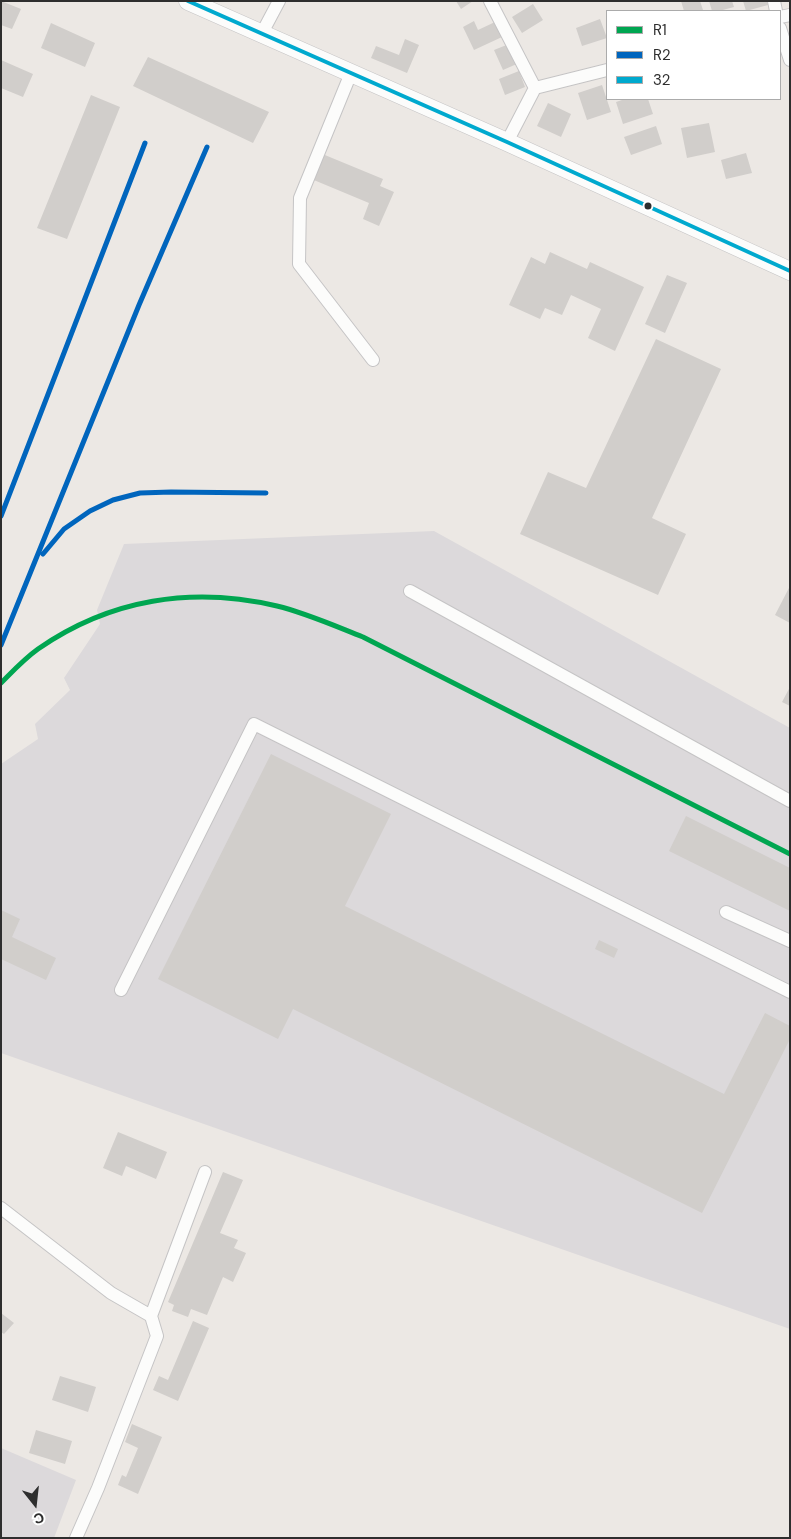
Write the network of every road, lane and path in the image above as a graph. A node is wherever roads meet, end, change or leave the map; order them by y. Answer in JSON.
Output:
{"nodes":[{"id":1,"x":188,"y":1,"type":"edge"},
{"id":2,"x":279,"y":1,"type":"edge"},
{"id":3,"x":490,"y":1,"type":"edge"},
{"id":4,"x":781,"y":31,"type":"edge"},
{"id":5,"x":262,"y":33,"type":"junction"},
{"id":6,"x":790,"y":60,"type":"edge"},
{"id":7,"x":606,"y":70,"type":"edge"},
{"id":8,"x":351,"y":73,"type":"junction"},
{"id":9,"x":535,"y":88,"type":"junction"},
{"id":10,"x":507,"y":142,"type":"junction"},
{"id":11,"x":790,"y":271,"type":"edge"},
{"id":12,"x":373,"y":360,"type":"dead end"},
{"id":13,"x":410,"y":591,"type":"dead end"},
{"id":14,"x":790,"y":801,"type":"edge"},
{"id":15,"x":726,"y":912,"type":"dead end"},
{"id":16,"x":790,"y":941,"type":"edge"},
{"id":17,"x":788,"y":987,"type":"edge"},
{"id":18,"x":121,"y":990,"type":"dead end"},
{"id":19,"x":205,"y":1172,"type":"dead end"},
{"id":20,"x":1,"y":1208,"type":"edge"},
{"id":21,"x":151,"y":1316,"type":"junction"},
{"id":22,"x":76,"y":1538,"type":"edge"}],
"edges":[{"from":1,"to":5,"type":"street"},
{"from":2,"to":5,"type":"street"},
{"from":3,"to":9,"type":"street"},
{"from":4,"to":6,"type":"street"},
{"from":5,"to":8,"type":"street"},
{"from":7,"to":9,"type":"street"},
{"from":8,"to":10,"type":"street"},
{"from":8,"to":12,"type":"street"},
{"from":9,"to":10,"type":"street"},
{"from":10,"to":11,"type":"street"},
{"from":13,"to":14,"type":"street"},
{"from":15,"to":16,"type":"street"},
{"from":17,"to":18,"type":"street"},
{"from":19,"to":21,"type":"street"},
{"from":20,"to":21,"type":"street"},
{"from":21,"to":22,"type":"street"}]}
